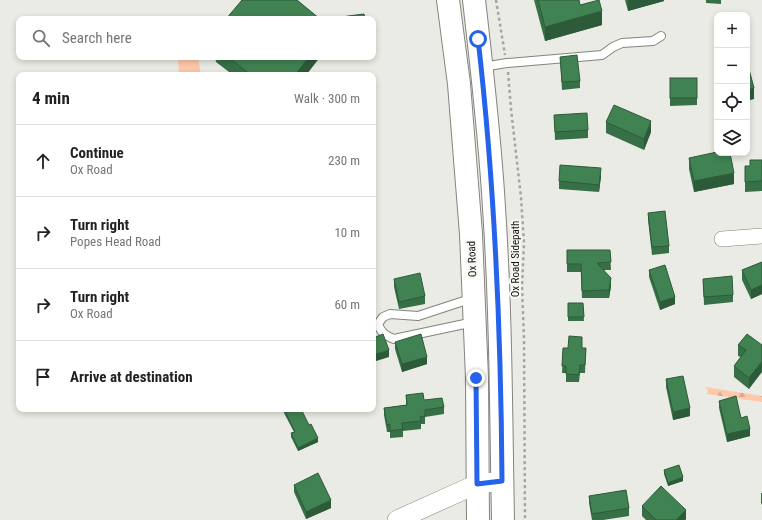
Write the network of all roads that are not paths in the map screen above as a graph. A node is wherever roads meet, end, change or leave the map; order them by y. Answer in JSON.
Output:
{"nodes":[{"id":1,"x":448,"y":0,"type":"edge"},
{"id":2,"x":474,"y":0,"type":"edge"},
{"id":3,"x":661,"y":36,"type":"dead end"},
{"id":4,"x":481,"y":67,"type":"junction"},
{"id":5,"x":762,"y":236,"type":"edge"},
{"id":6,"x":722,"y":239,"type":"dead end"},
{"id":7,"x":473,"y":297,"type":"junction"},
{"id":8,"x":474,"y":322,"type":"junction"},
{"id":9,"x":502,"y":481,"type":"junction"},
{"id":10,"x":477,"y":484,"type":"junction"},
{"id":11,"x":397,"y":520,"type":"edge"},
{"id":12,"x":478,"y":520,"type":"edge"},
{"id":13,"x":502,"y":520,"type":"edge"}],
"edges":[{"from":1,"to":7,"type":"main road","name":"Ox Road"},
{"from":2,"to":4,"type":"main road"},
{"from":3,"to":4,"type":"lane"},
{"from":4,"to":9,"type":"main road"},
{"from":5,"to":6,"type":"street"},
{"from":7,"to":8,"type":"main road","name":"Ox Road"},
{"from":7,"to":8,"type":"lane"},
{"from":8,"to":10,"type":"main road","name":"Ox Road"},
{"from":9,"to":10,"type":"street"},
{"from":9,"to":13,"type":"main road"},
{"from":10,"to":11,"type":"street"},
{"from":10,"to":12,"type":"main road","name":"Ox Road"}]}
